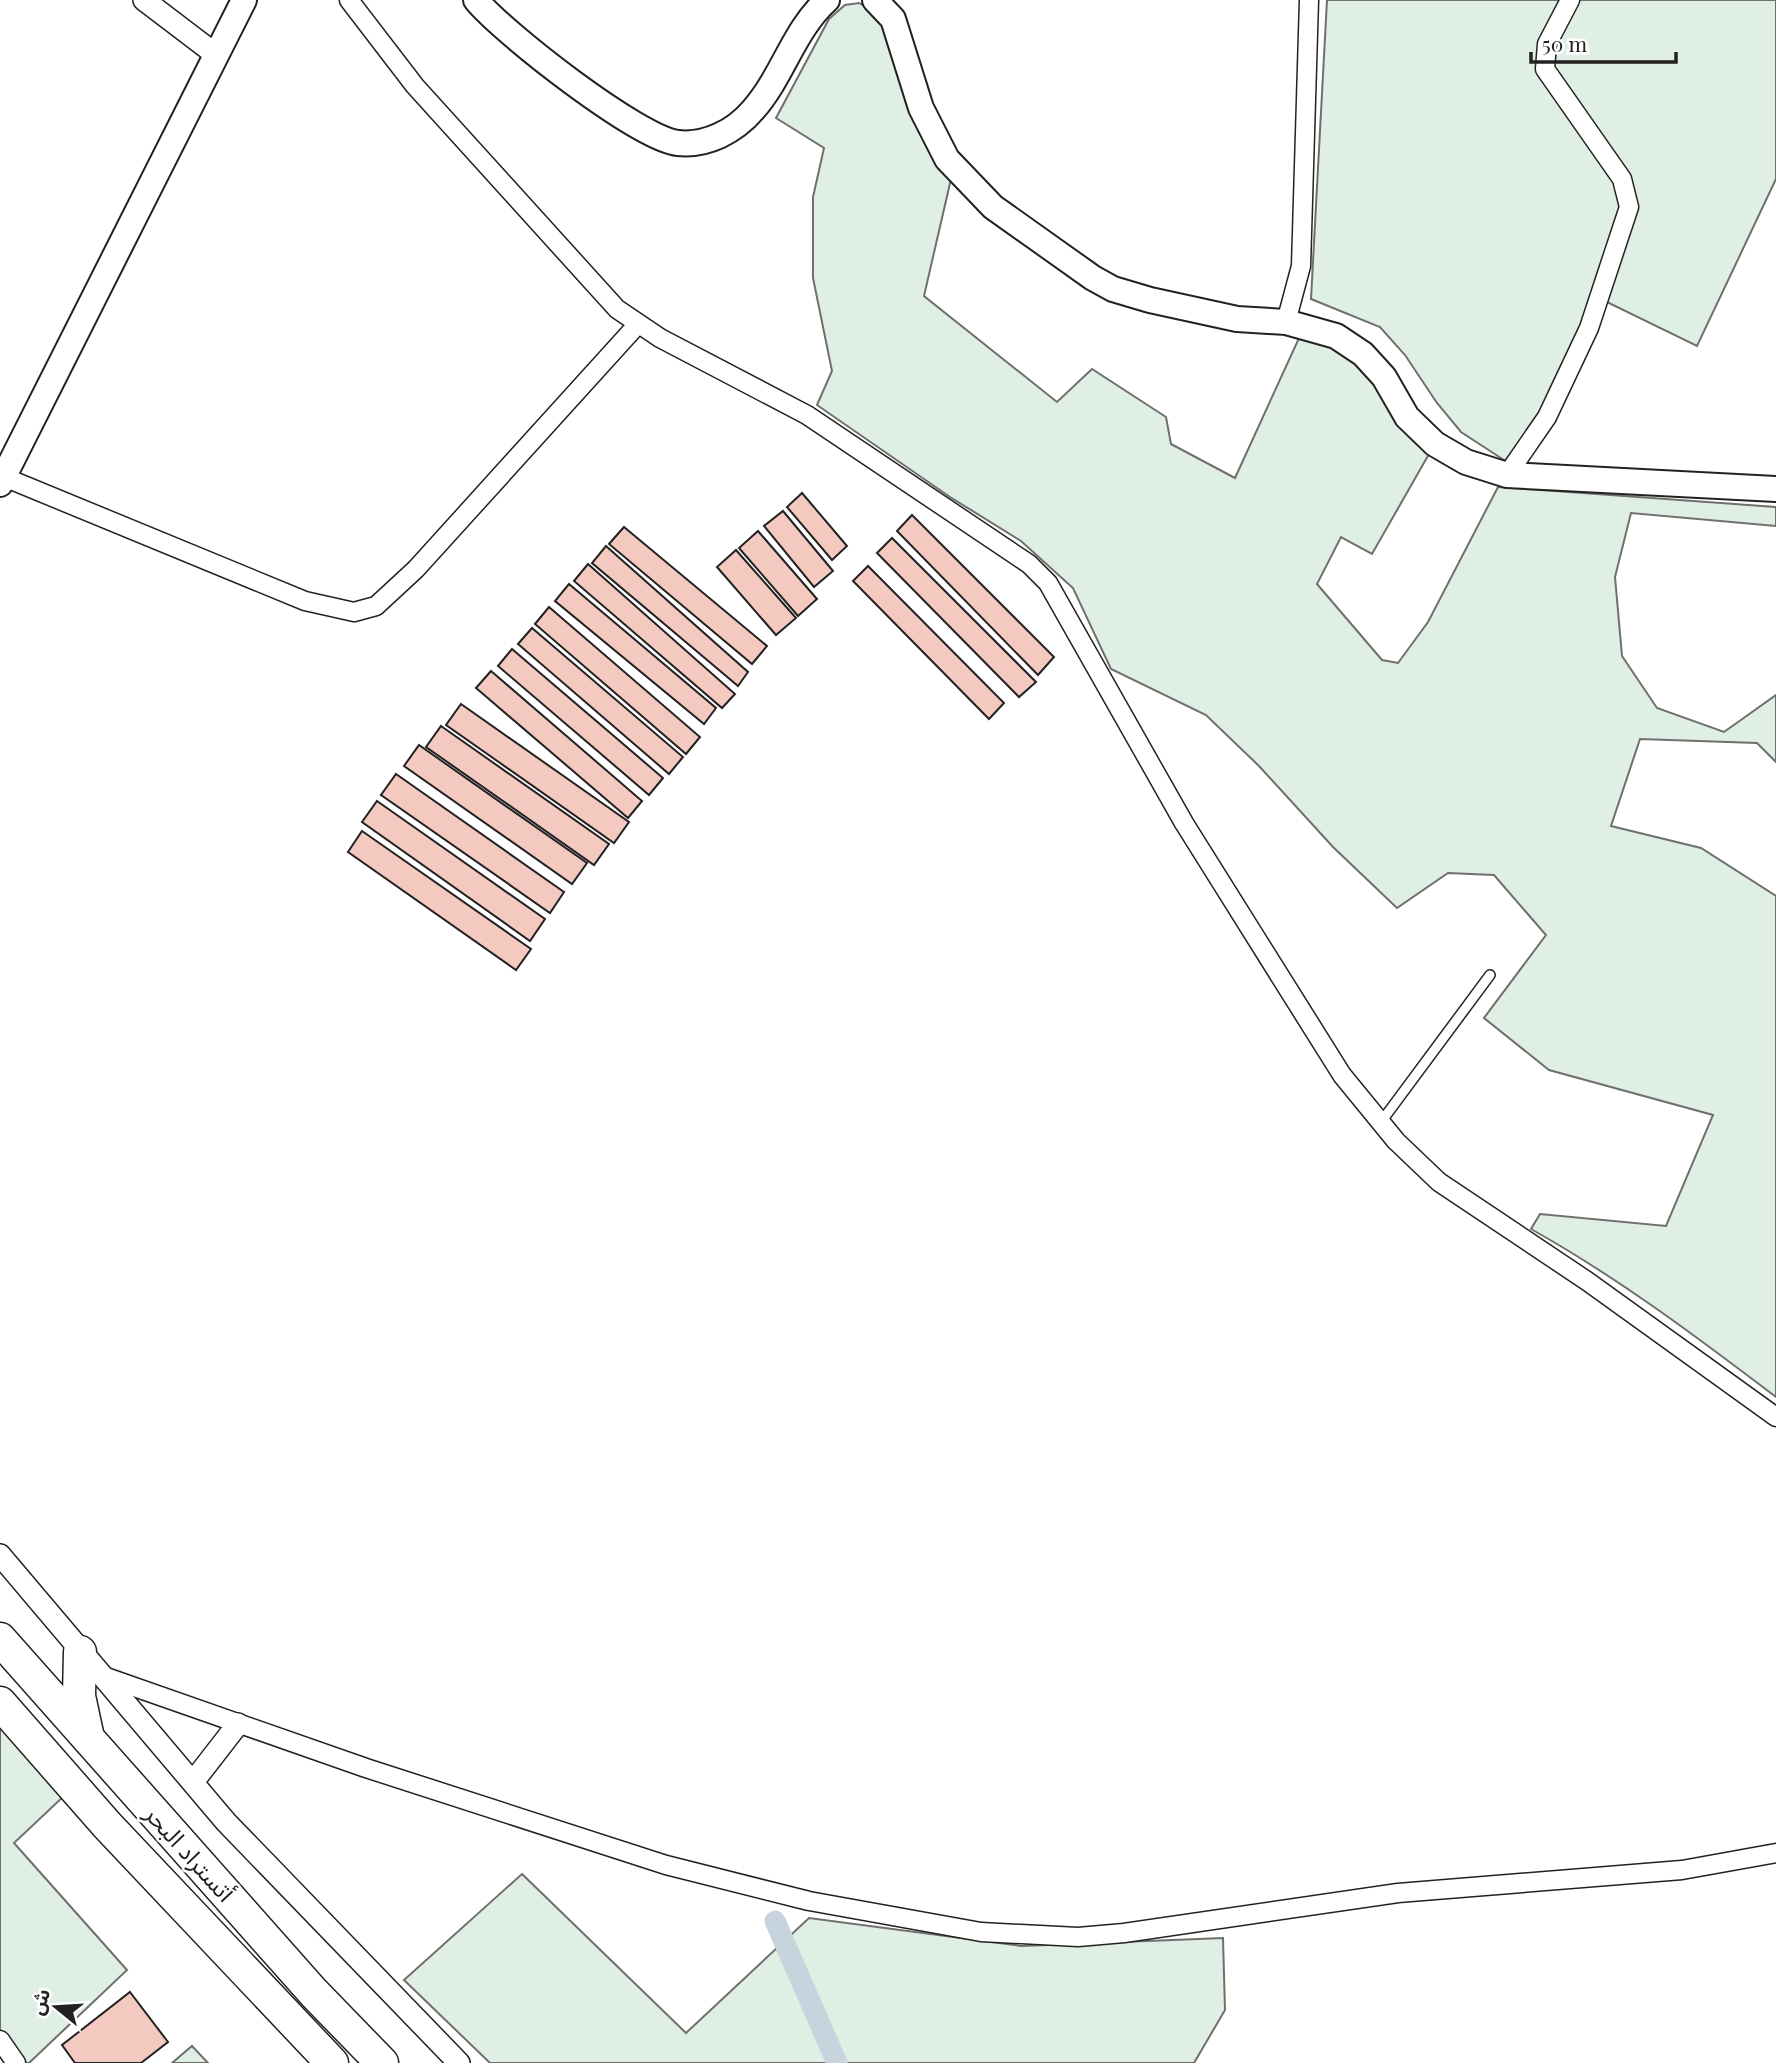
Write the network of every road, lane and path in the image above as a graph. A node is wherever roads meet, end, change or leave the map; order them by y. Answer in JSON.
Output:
{"nodes":[{"id":1,"x":144,"y":0,"type":"edge"},
{"id":2,"x":244,"y":0,"type":"edge"},
{"id":3,"x":349,"y":0,"type":"edge"},
{"id":4,"x":476,"y":0,"type":"edge"},
{"id":5,"x":827,"y":0,"type":"edge"},
{"id":6,"x":875,"y":0,"type":"edge"},
{"id":7,"x":1309,"y":0,"type":"edge"},
{"id":8,"x":1570,"y":0,"type":"edge"},
{"id":9,"x":215,"y":54,"type":"junction"},
{"id":10,"x":1286,"y":323,"type":"junction"},
{"id":11,"x":638,"y":324,"type":"junction"},
{"id":12,"x":1507,"y":475,"type":"junction"},
{"id":13,"x":2,"y":480,"type":"edge"},
{"id":14,"x":1776,"y":489,"type":"edge"},
{"id":15,"x":1490,"y":975,"type":"dead end"},
{"id":16,"x":1381,"y":1122,"type":"junction"},
{"id":17,"x":1776,"y":1417,"type":"edge"},
{"id":18,"x":0,"y":1555,"type":"edge"},
{"id":19,"x":0,"y":1639,"type":"edge"},
{"id":20,"x":80,"y":1652,"type":"junction"},
{"id":21,"x":103,"y":1676,"type":"junction"},
{"id":22,"x":0,"y":1703,"type":"edge"},
{"id":23,"x":238,"y":1724,"type":"junction"},
{"id":24,"x":90,"y":1742,"type":"junction"},
{"id":25,"x":193,"y":1782,"type":"junction"},
{"id":26,"x":1776,"y":1853,"type":"edge"},
{"id":27,"x":0,"y":2040,"type":"edge"},
{"id":28,"x":16,"y":2063,"type":"edge"},
{"id":29,"x":332,"y":2063,"type":"edge"},
{"id":30,"x":382,"y":2063,"type":"edge"},
{"id":31,"x":459,"y":2063,"type":"edge"}],
"edges":[{"from":1,"to":9,"type":"street"},
{"from":2,"to":9,"type":"main road"},
{"from":3,"to":11,"type":"street"},
{"from":4,"to":5,"type":"main road"},
{"from":6,"to":10,"type":"main road"},
{"from":7,"to":10,"type":"street"},
{"from":8,"to":12,"type":"street"},
{"from":9,"to":13,"type":"main road"},
{"from":10,"to":12,"type":"main road"},
{"from":11,"to":13,"type":"street"},
{"from":11,"to":16,"type":"street"},
{"from":12,"to":14,"type":"main road"},
{"from":15,"to":16,"type":"lane"},
{"from":16,"to":17,"type":"street"},
{"from":18,"to":20,"type":"street"},
{"from":19,"to":24,"type":"highway","name":"أتستراد البحر"},
{"from":20,"to":21,"type":"street"},
{"from":20,"to":24,"type":"highway"},
{"from":21,"to":23,"type":"street"},
{"from":21,"to":25,"type":"street"},
{"from":22,"to":29,"type":"highway","name":"أتستراد البحر"},
{"from":23,"to":25,"type":"street"},
{"from":23,"to":26,"type":"street"},
{"from":24,"to":30,"type":"highway","name":"أتستراد البحر"},
{"from":25,"to":31,"type":"street"},
{"from":27,"to":28,"type":"street"}]}
